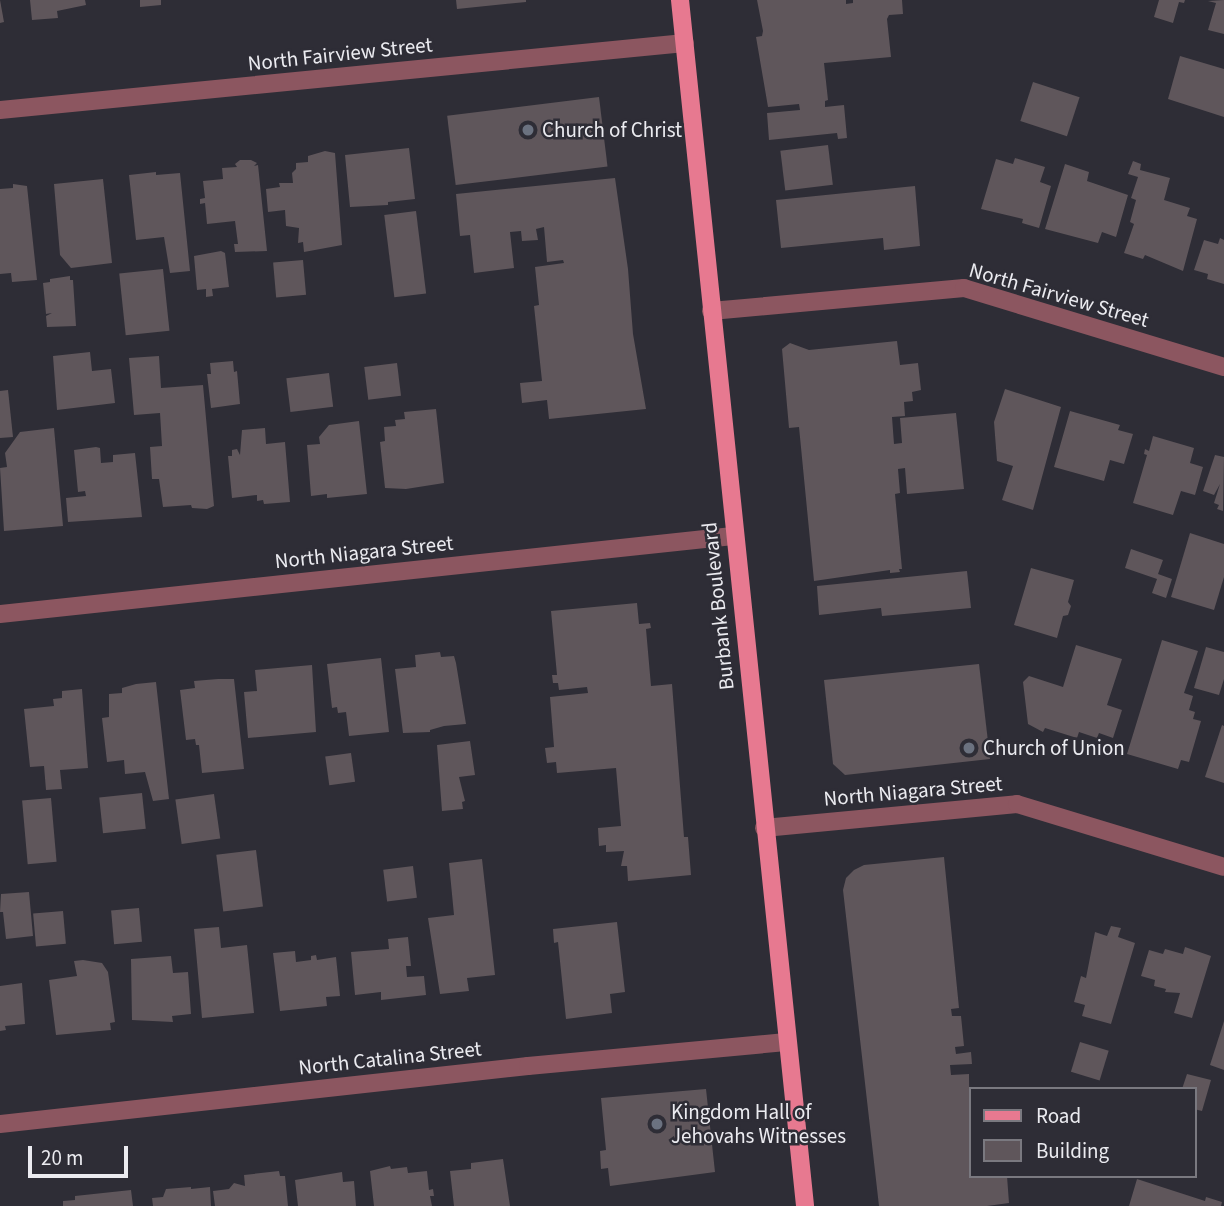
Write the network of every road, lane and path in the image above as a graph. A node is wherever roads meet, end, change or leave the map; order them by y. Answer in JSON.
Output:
{"nodes":[{"id":1,"x":680,"y":0,"type":"edge"},
{"id":2,"x":685,"y":43,"type":"junction"},
{"id":3,"x":0,"y":110,"type":"edge"},
{"id":4,"x":711,"y":311,"type":"junction"},
{"id":5,"x":1224,"y":367,"type":"edge"},
{"id":6,"x":733,"y":536,"type":"junction"},
{"id":7,"x":0,"y":614,"type":"edge"},
{"id":8,"x":764,"y":828,"type":"junction"},
{"id":9,"x":1224,"y":867,"type":"edge"},
{"id":10,"x":786,"y":1042,"type":"junction"},
{"id":11,"x":0,"y":1124,"type":"edge"},
{"id":12,"x":805,"y":1206,"type":"edge"}],
"edges":[{"from":1,"to":2,"type":"main road","name":"Burbank Boulevard"},
{"from":2,"to":3,"type":"street","name":"North Fairview Street"},
{"from":2,"to":4,"type":"main road","name":"Burbank Boulevard"},
{"from":4,"to":5,"type":"street","name":"North Fairview Street"},
{"from":4,"to":6,"type":"main road","name":"Burbank Boulevard"},
{"from":6,"to":7,"type":"street","name":"North Niagara Street"},
{"from":6,"to":8,"type":"main road","name":"Burbank Boulevard"},
{"from":8,"to":9,"type":"street","name":"North Niagara Street"},
{"from":8,"to":10,"type":"main road","name":"Burbank Boulevard"},
{"from":10,"to":11,"type":"street","name":"North Catalina Street"},
{"from":10,"to":12,"type":"main road","name":"Burbank Boulevard"}]}
